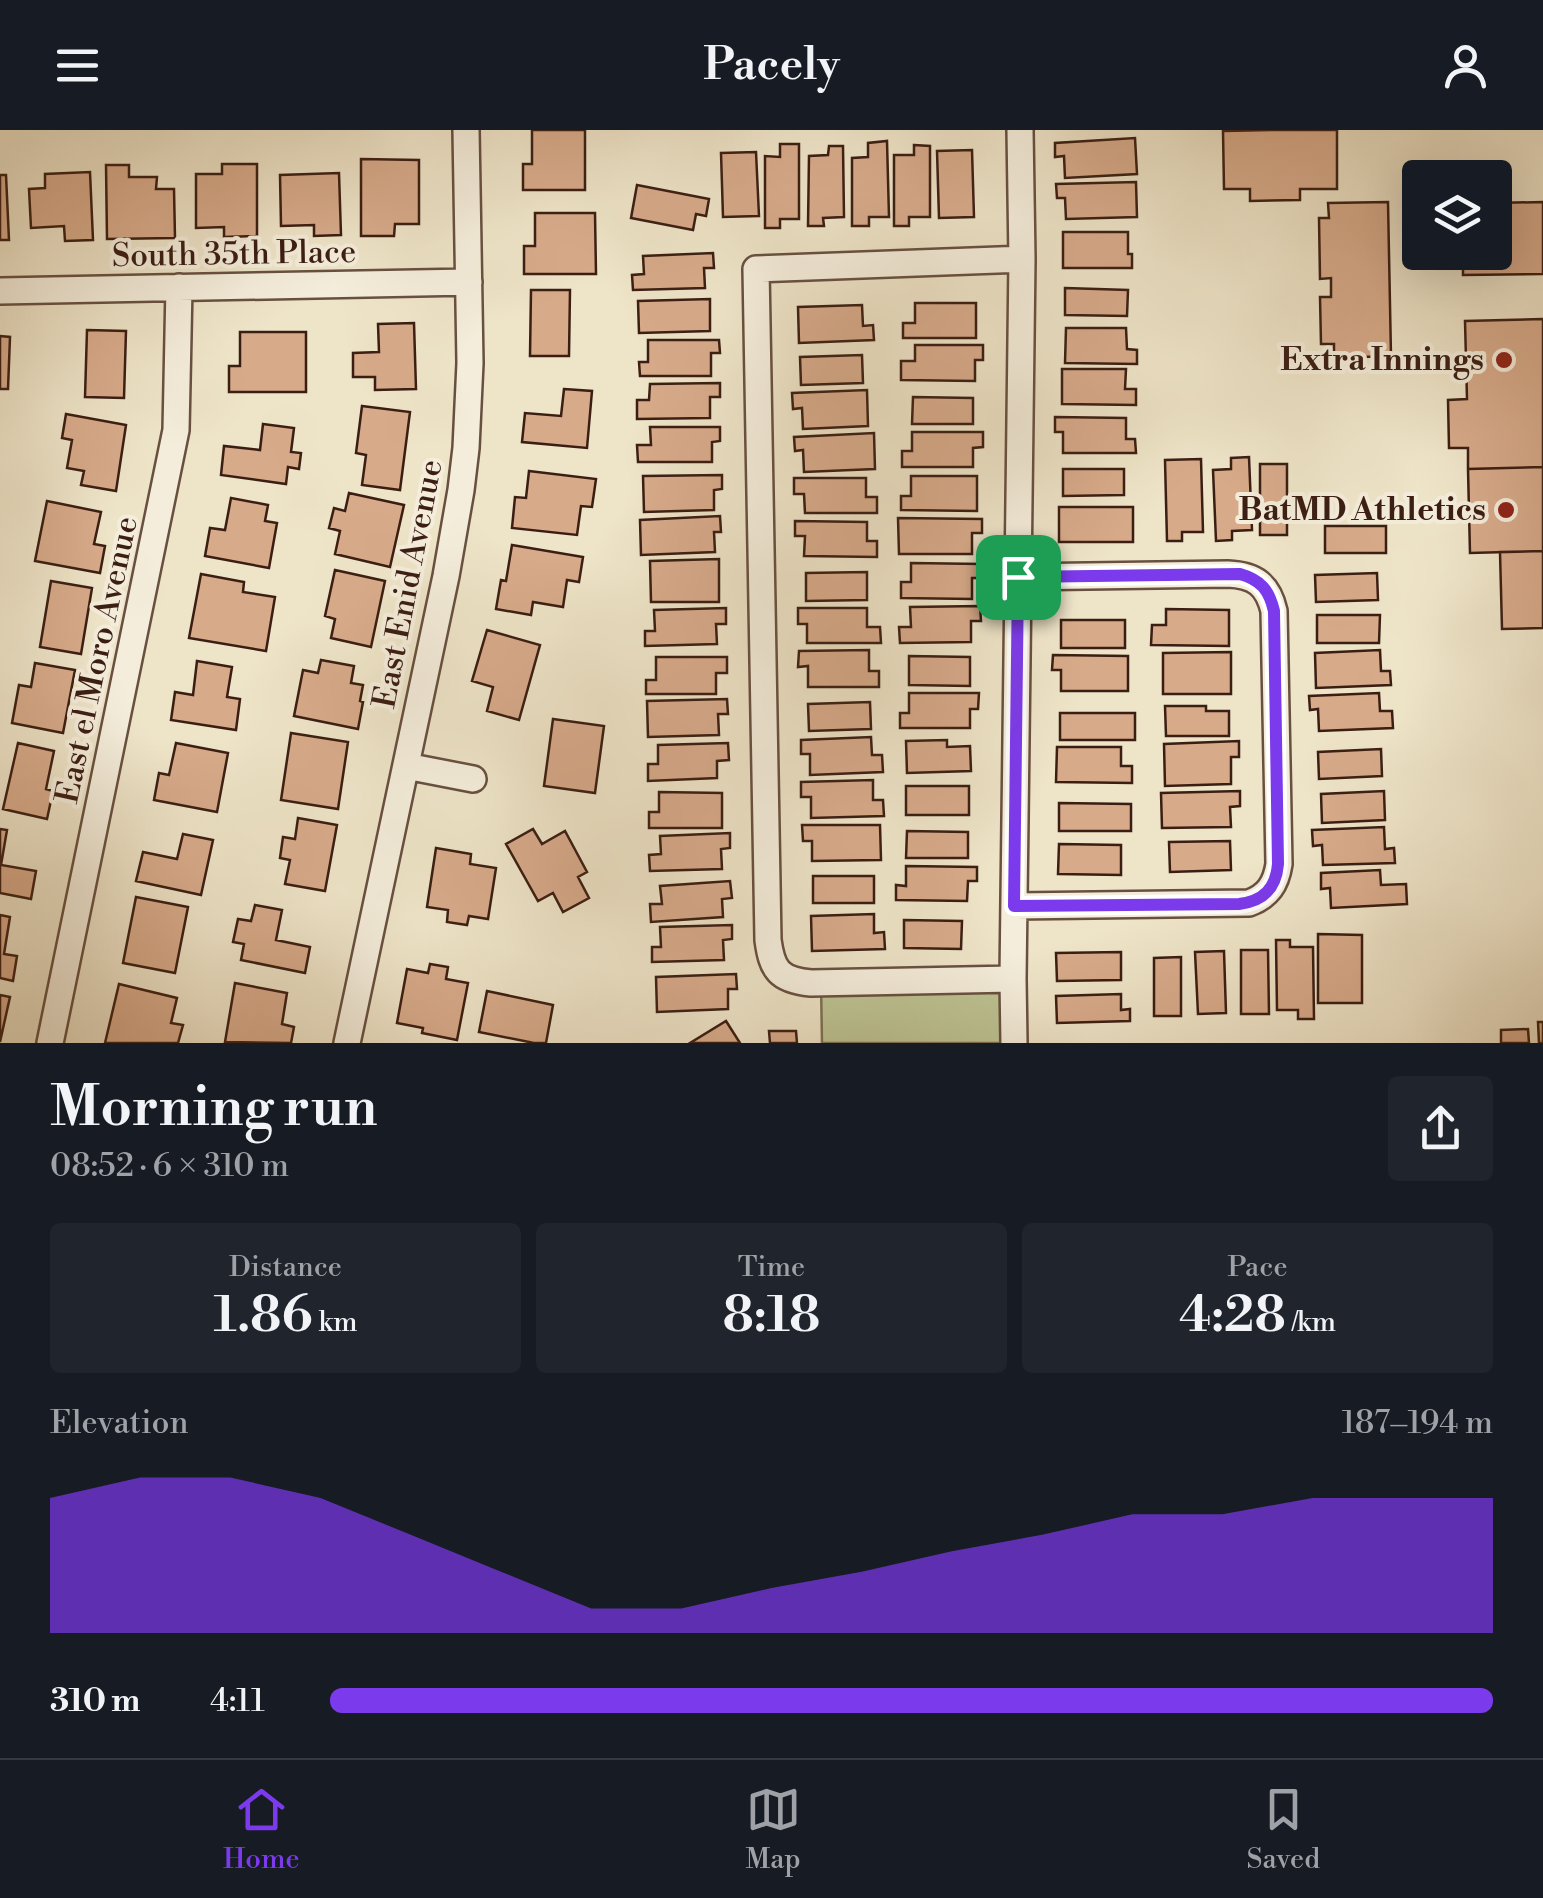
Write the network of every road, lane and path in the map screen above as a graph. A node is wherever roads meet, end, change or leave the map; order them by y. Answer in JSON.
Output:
{"nodes":[{"id":1,"x":466,"y":130,"type":"edge"},
{"id":2,"x":1020,"y":130,"type":"edge"},
{"id":3,"x":1022,"y":259,"type":"junction"},
{"id":4,"x":469,"y":282,"type":"junction"},
{"id":5,"x":179,"y":287,"type":"junction"},
{"id":6,"x":0,"y":291,"type":"edge"},
{"id":7,"x":1018,"y":577,"type":"junction"},
{"id":8,"x":406,"y":766,"type":"junction"},
{"id":9,"x":473,"y":780,"type":"dead end"},
{"id":10,"x":1014,"y":906,"type":"junction"},
{"id":11,"x":1013,"y":979,"type":"junction"},
{"id":12,"x":50,"y":1043,"type":"edge"},
{"id":13,"x":348,"y":1043,"type":"edge"},
{"id":14,"x":1014,"y":1043,"type":"edge"}],
"edges":[{"from":1,"to":4,"type":"street","name":"East Enid Avenue"},
{"from":2,"to":3,"type":"street"},
{"from":3,"to":7,"type":"street"},
{"from":3,"to":11,"type":"street"},
{"from":4,"to":5,"type":"street","name":"South 35th Place"},
{"from":4,"to":8,"type":"street","name":"East Enid Avenue"},
{"from":5,"to":6,"type":"street","name":"South 35th Place"},
{"from":5,"to":12,"type":"street","name":"East el Moro Avenue"},
{"from":7,"to":10,"type":"street"},
{"from":7,"to":10,"type":"street"},
{"from":8,"to":9,"type":"street"},
{"from":8,"to":13,"type":"street","name":"East Enid Avenue"},
{"from":10,"to":11,"type":"street"},
{"from":11,"to":14,"type":"street"}]}
